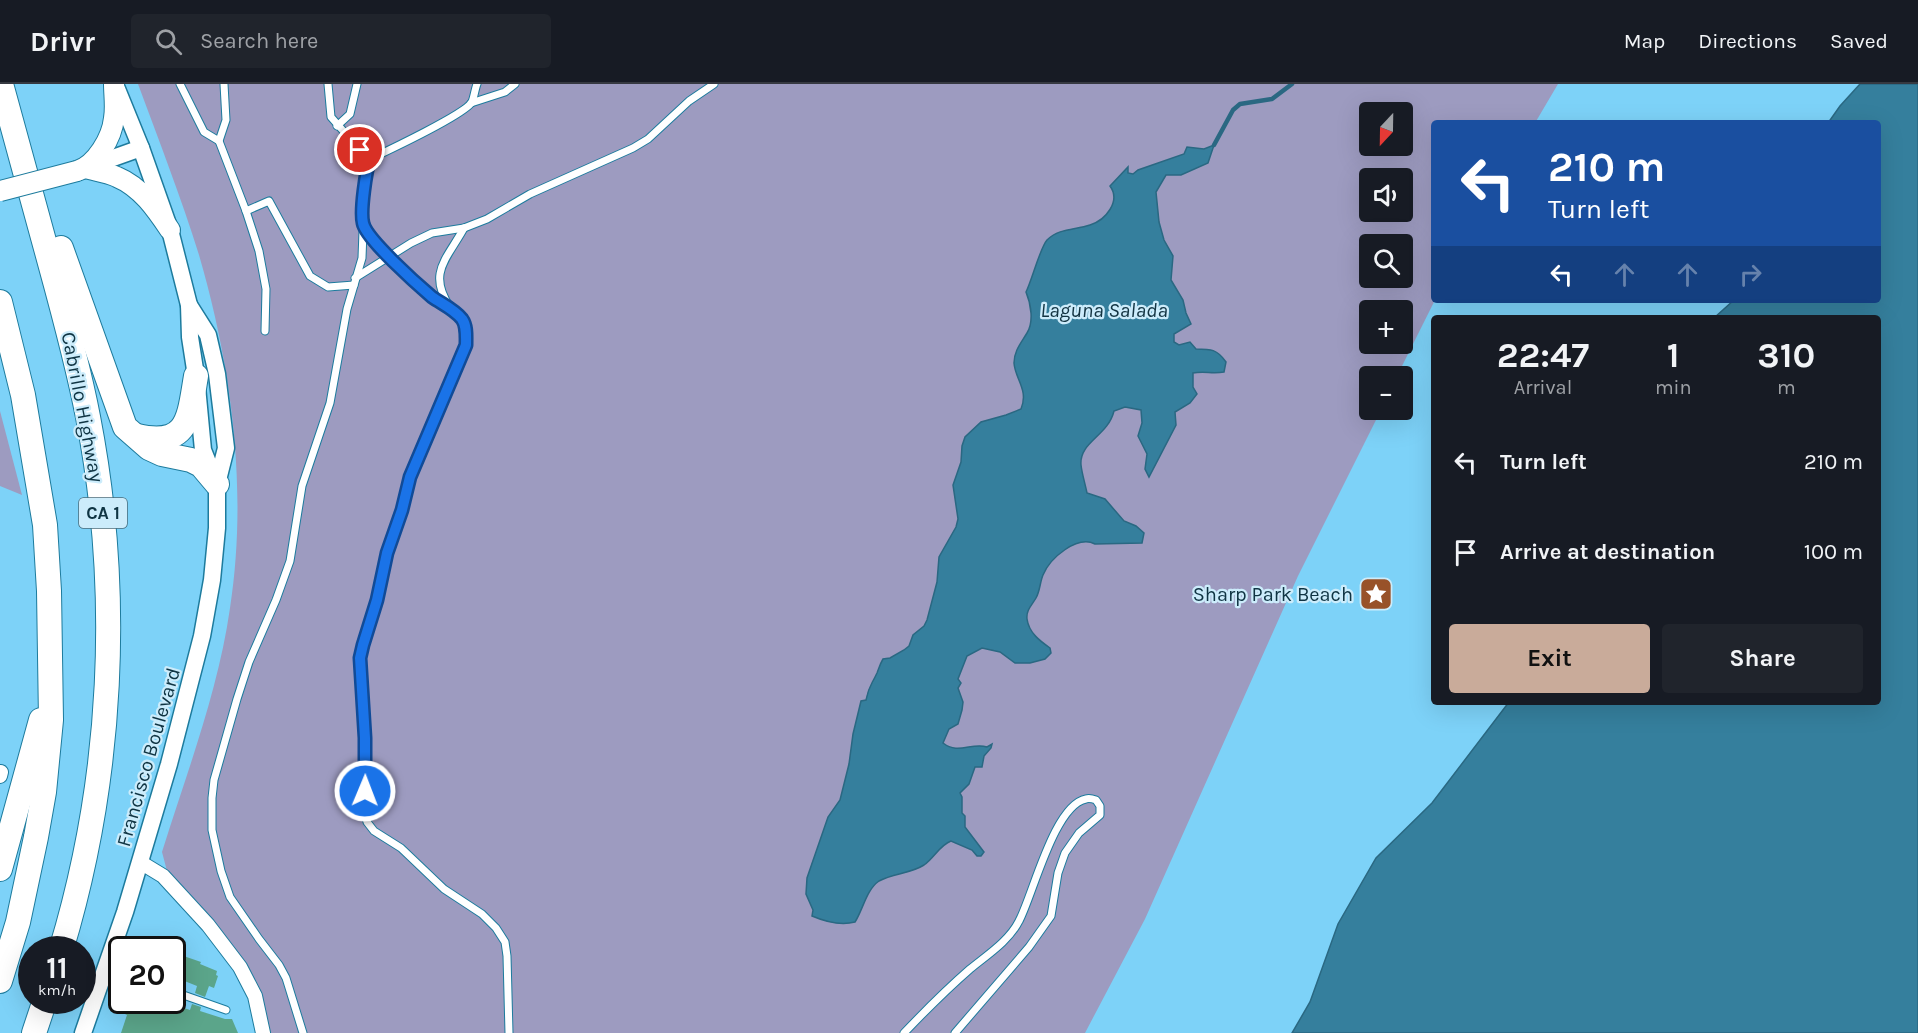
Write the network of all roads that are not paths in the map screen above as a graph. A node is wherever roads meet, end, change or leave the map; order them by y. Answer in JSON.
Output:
{"nodes":[{"id":1,"x":2,"y":84,"type":"edge"},
{"id":2,"x":114,"y":84,"type":"edge"},
{"id":3,"x":180,"y":84,"type":"edge"},
{"id":4,"x":224,"y":84,"type":"edge"},
{"id":5,"x":328,"y":84,"type":"edge"},
{"id":6,"x":357,"y":84,"type":"edge"},
{"id":7,"x":477,"y":84,"type":"edge"},
{"id":8,"x":514,"y":84,"type":"edge"},
{"id":9,"x":714,"y":84,"type":"edge"},
{"id":10,"x":471,"y":103,"type":"junction"},
{"id":11,"x":338,"y":126,"type":"junction"},
{"id":12,"x":219,"y":141,"type":"junction"},
{"id":13,"x":141,"y":148,"type":"junction"},
{"id":14,"x":370,"y":159,"type":"junction"},
{"id":15,"x":81,"y":170,"type":"junction"},
{"id":16,"x":0,"y":191,"type":"edge"},
{"id":17,"x":246,"y":210,"type":"junction"},
{"id":18,"x":363,"y":224,"type":"junction"},
{"id":19,"x":464,"y":228,"type":"junction"},
{"id":20,"x":170,"y":230,"type":"junction"},
{"id":21,"x":390,"y":256,"type":"junction"},
{"id":22,"x":354,"y":282,"type":"junction"},
{"id":23,"x":0,"y":302,"type":"edge"},
{"id":24,"x":189,"y":305,"type":"junction"},
{"id":25,"x":452,"y":309,"type":"junction"},
{"id":26,"x":265,"y":331,"type":"dead end"},
{"id":27,"x":0,"y":332,"type":"edge"},
{"id":28,"x":196,"y":376,"type":"junction"},
{"id":29,"x":23,"y":395,"type":"junction"},
{"id":30,"x":134,"y":436,"type":"junction"},
{"id":31,"x":216,"y":484,"type":"junction"},
{"id":32,"x":51,"y":686,"type":"junction"},
{"id":33,"x":140,"y":862,"type":"junction"},
{"id":34,"x":0,"y":869,"type":"edge"},
{"id":35,"x":65,"y":936,"type":"edge"},
{"id":36,"x":122,"y":936,"type":"edge"},
{"id":37,"x":0,"y":981,"type":"edge"},
{"id":38,"x":108,"y":983,"type":"edge"},
{"id":39,"x":186,"y":997,"type":"edge"},
{"id":40,"x":226,"y":1010,"type":"dead end"},
{"id":41,"x":40,"y":1014,"type":"edge"},
{"id":42,"x":33,"y":1033,"type":"edge"},
{"id":43,"x":83,"y":1033,"type":"edge"},
{"id":44,"x":263,"y":1033,"type":"edge"},
{"id":45,"x":303,"y":1033,"type":"edge"},
{"id":46,"x":509,"y":1033,"type":"edge"},
{"id":47,"x":904,"y":1033,"type":"edge"},
{"id":48,"x":955,"y":1033,"type":"edge"}],
"edges":[{"from":1,"to":30,"type":"highway"},
{"from":1,"to":35,"type":"highway","name":"Cabrillo Highway","number":"CA 1"},
{"from":2,"to":13,"type":"street","name":"Francisco Boulevard"},
{"from":2,"to":15,"type":"main road"},
{"from":3,"to":12,"type":"lane"},
{"from":4,"to":12,"type":"lane"},
{"from":5,"to":11,"type":"lane"},
{"from":6,"to":11,"type":"lane"},
{"from":7,"to":10,"type":"lane"},
{"from":8,"to":10,"type":"lane"},
{"from":9,"to":19,"type":"lane"},
{"from":10,"to":14,"type":"lane"},
{"from":11,"to":14,"type":"lane"},
{"from":12,"to":17,"type":"lane"},
{"from":13,"to":15,"type":"street"},
{"from":13,"to":20,"type":"street","name":"Francisco Boulevard"},
{"from":14,"to":18,"type":"lane"},
{"from":15,"to":16,"type":"main road","bridge":true},
{"from":15,"to":20,"type":"main road"},
{"from":17,"to":22,"type":"lane"},
{"from":17,"to":26,"type":"lane"},
{"from":18,"to":21,"type":"lane"},
{"from":18,"to":22,"type":"lane"},
{"from":19,"to":21,"type":"lane"},
{"from":19,"to":25,"type":"lane"},
{"from":20,"to":24,"type":"street","name":"Francisco Boulevard"},
{"from":21,"to":22,"type":"lane"},
{"from":21,"to":25,"type":"lane"},
{"from":22,"to":45,"type":"lane"},
{"from":23,"to":29,"type":"highway"},
{"from":24,"to":28,"type":"street","name":"Francisco Boulevard"},
{"from":24,"to":31,"type":"street","name":"Francisco Boulevard"},
{"from":25,"to":46,"type":"lane"},
{"from":27,"to":29,"type":"highway"},
{"from":28,"to":30,"type":"highway"},
{"from":28,"to":31,"type":"street","name":"Francisco Boulevard"},
{"from":29,"to":32,"type":"highway"},
{"from":30,"to":31,"type":"highway"},
{"from":31,"to":33,"type":"street","name":"Francisco Boulevard"},
{"from":32,"to":34,"type":"highway"},
{"from":32,"to":37,"type":"highway"},
{"from":33,"to":36,"type":"street","name":"Francisco Boulevard"},
{"from":33,"to":44,"type":"street"},
{"from":38,"to":43,"type":"street","name":"Francisco Boulevard"},
{"from":39,"to":40,"type":"lane"},
{"from":41,"to":42,"type":"highway"},
{"from":47,"to":48,"type":"lane"}]}
